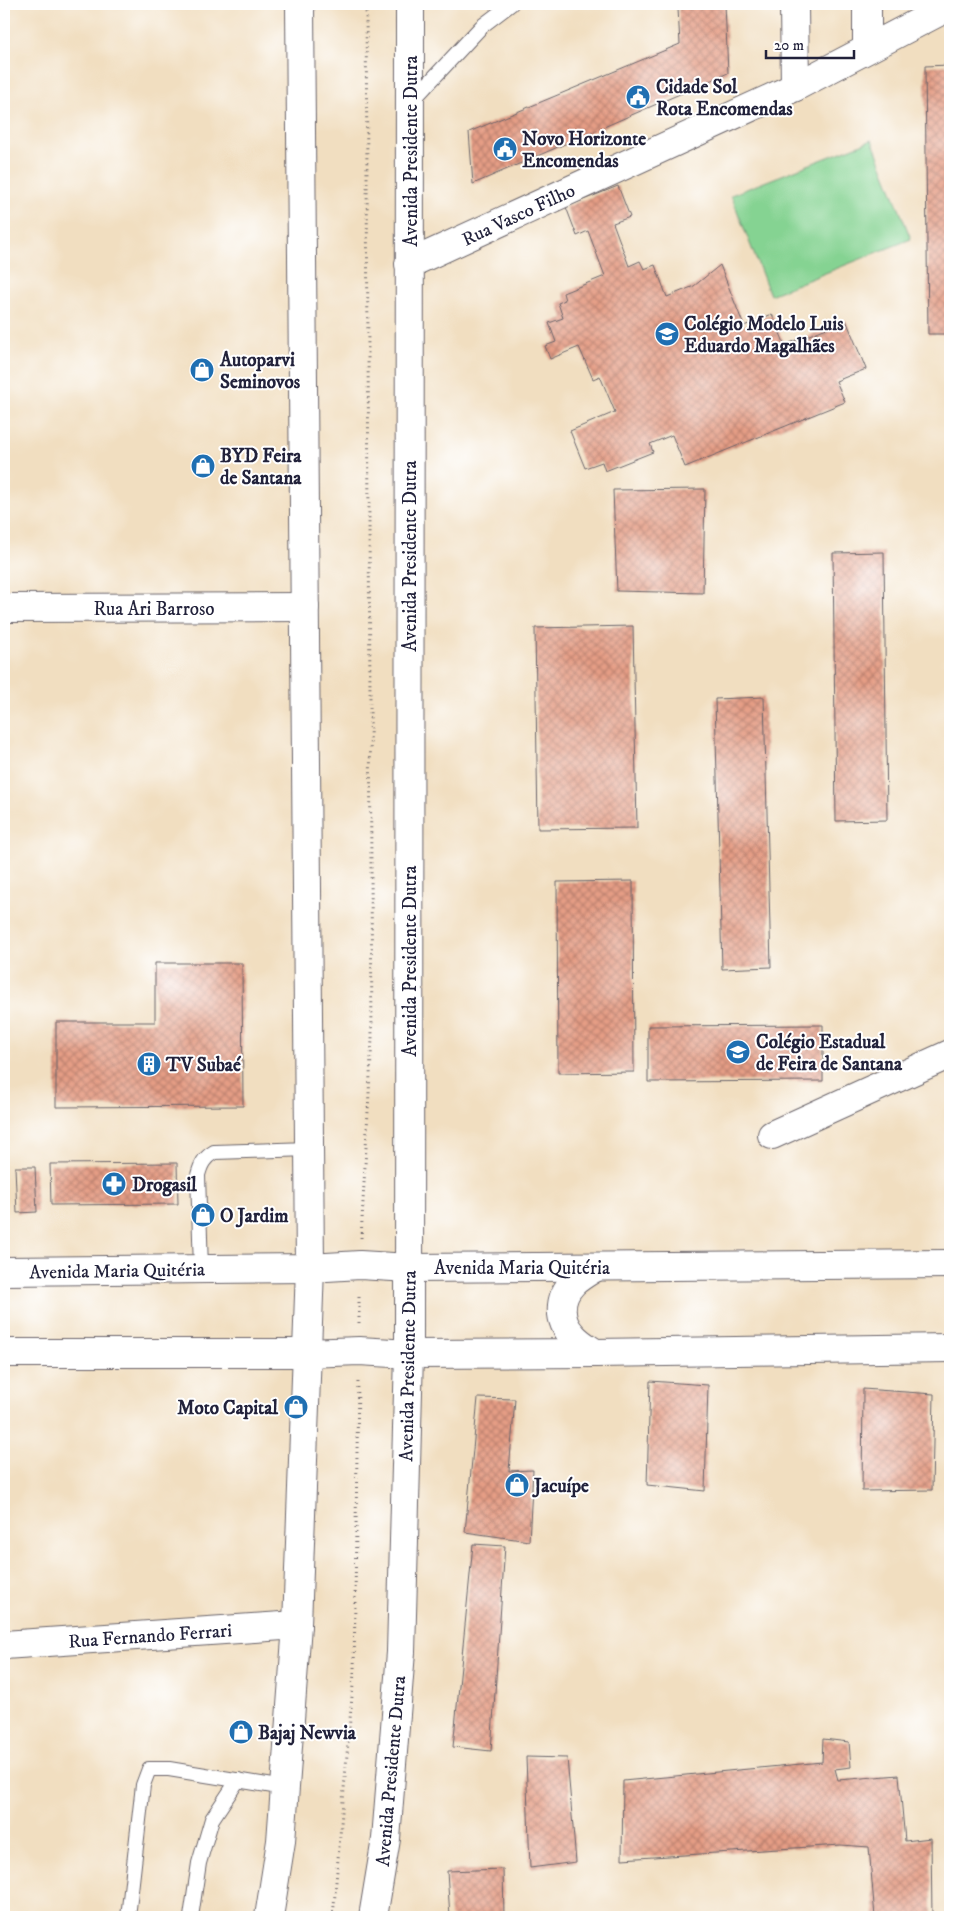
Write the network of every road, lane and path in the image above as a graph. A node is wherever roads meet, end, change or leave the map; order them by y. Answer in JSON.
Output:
{"nodes":[{"id":1,"x":300,"y":4,"type":"edge"},
{"id":2,"x":366,"y":4,"type":"edge"},
{"id":3,"x":410,"y":4,"type":"edge"},
{"id":4,"x":511,"y":4,"type":"edge"},
{"id":5,"x":794,"y":4,"type":"edge"},
{"id":6,"x":867,"y":4,"type":"edge"},
{"id":7,"x":950,"y":6,"type":"edge"},
{"id":8,"x":867,"y":48,"type":"junction"},
{"id":9,"x":795,"y":87,"type":"junction"},
{"id":10,"x":411,"y":102,"type":"junction"},
{"id":11,"x":409,"y":264,"type":"junction"},
{"id":12,"x":305,"y":607,"type":"junction"},
{"id":13,"x":4,"y":608,"type":"edge"},
{"id":14,"x":950,"y":1054,"type":"edge"},
{"id":15,"x":772,"y":1135,"type":"dead end"},
{"id":16,"x":309,"y":1149,"type":"junction"},
{"id":17,"x":950,"y":1264,"type":"edge"},
{"id":18,"x":360,"y":1265,"type":"junction"},
{"id":19,"x":596,"y":1267,"type":"junction"},
{"id":20,"x":310,"y":1268,"type":"junction"},
{"id":21,"x":409,"y":1268,"type":"junction"},
{"id":22,"x":201,"y":1269,"type":"junction"},
{"id":23,"x":4,"y":1271,"type":"edge"},
{"id":24,"x":950,"y":1348,"type":"edge"},
{"id":25,"x":359,"y":1351,"type":"junction"},
{"id":26,"x":4,"y":1353,"type":"edge"},
{"id":27,"x":308,"y":1353,"type":"junction"},
{"id":28,"x":595,"y":1353,"type":"junction"},
{"id":29,"x":409,"y":1354,"type":"junction"},
{"id":30,"x":297,"y":1625,"type":"junction"},
{"id":31,"x":4,"y":1645,"type":"edge"},
{"id":32,"x":238,"y":1780,"type":"junction"},
{"id":33,"x":285,"y":1788,"type":"junction"},
{"id":34,"x":128,"y":1917,"type":"edge"},
{"id":35,"x":191,"y":1917,"type":"edge"},
{"id":36,"x":269,"y":1917,"type":"edge"},
{"id":37,"x":333,"y":1917,"type":"edge"},
{"id":38,"x":373,"y":1917,"type":"edge"}],
"edges":[{"from":1,"to":12,"type":"main road"},
{"from":2,"to":18,"type":"path"},
{"from":3,"to":10,"type":"main road","name":"Avenida Presidente Dutra"},
{"from":4,"to":10,"type":"lane"},
{"from":5,"to":9,"type":"main road"},
{"from":6,"to":8,"type":"main road"},
{"from":7,"to":8,"type":"main road","name":"Rua Vasco Filho"},
{"from":8,"to":9,"type":"main road","name":"Rua Vasco Filho"},
{"from":9,"to":11,"type":"main road","name":"Rua Vasco Filho"},
{"from":10,"to":11,"type":"main road","name":"Avenida Presidente Dutra"},
{"from":11,"to":21,"type":"main road","name":"Avenida Presidente Dutra"},
{"from":12,"to":13,"type":"main road","name":"Rua Ari Barroso"},
{"from":12,"to":16,"type":"main road"},
{"from":14,"to":15,"type":"main road"},
{"from":16,"to":20,"type":"main road"},
{"from":16,"to":22,"type":"lane"},
{"from":17,"to":19,"type":"main road","name":"Avenida Maria Quitéria"},
{"from":18,"to":20,"type":"main road","name":"Avenida Maria Quitéria"},
{"from":18,"to":21,"type":"main road","name":"Avenida Maria Quitéria"},
{"from":18,"to":25,"type":"path"},
{"from":19,"to":21,"type":"main road","name":"Avenida Maria Quitéria"},
{"from":19,"to":28,"type":"main road"},
{"from":20,"to":22,"type":"main road","name":"Avenida Maria Quitéria"},
{"from":20,"to":27,"type":"main road"},
{"from":21,"to":29,"type":"main road","name":"Avenida Presidente Dutra"},
{"from":22,"to":23,"type":"main road","name":"Avenida Maria Quitéria"},
{"from":24,"to":28,"type":"main road"},
{"from":25,"to":27,"type":"main road"},
{"from":25,"to":29,"type":"main road"},
{"from":25,"to":37,"type":"path"},
{"from":26,"to":27,"type":"main road"},
{"from":27,"to":30,"type":"main road"},
{"from":28,"to":29,"type":"main road"},
{"from":29,"to":38,"type":"main road","name":"Avenida Presidente Dutra"},
{"from":30,"to":31,"type":"main road","name":"Rua Fernando Ferrari"},
{"from":30,"to":33,"type":"main road"},
{"from":32,"to":33,"type":"lane"},
{"from":32,"to":34,"type":"lane"},
{"from":32,"to":35,"type":"lane"},
{"from":33,"to":36,"type":"main road"}]}
